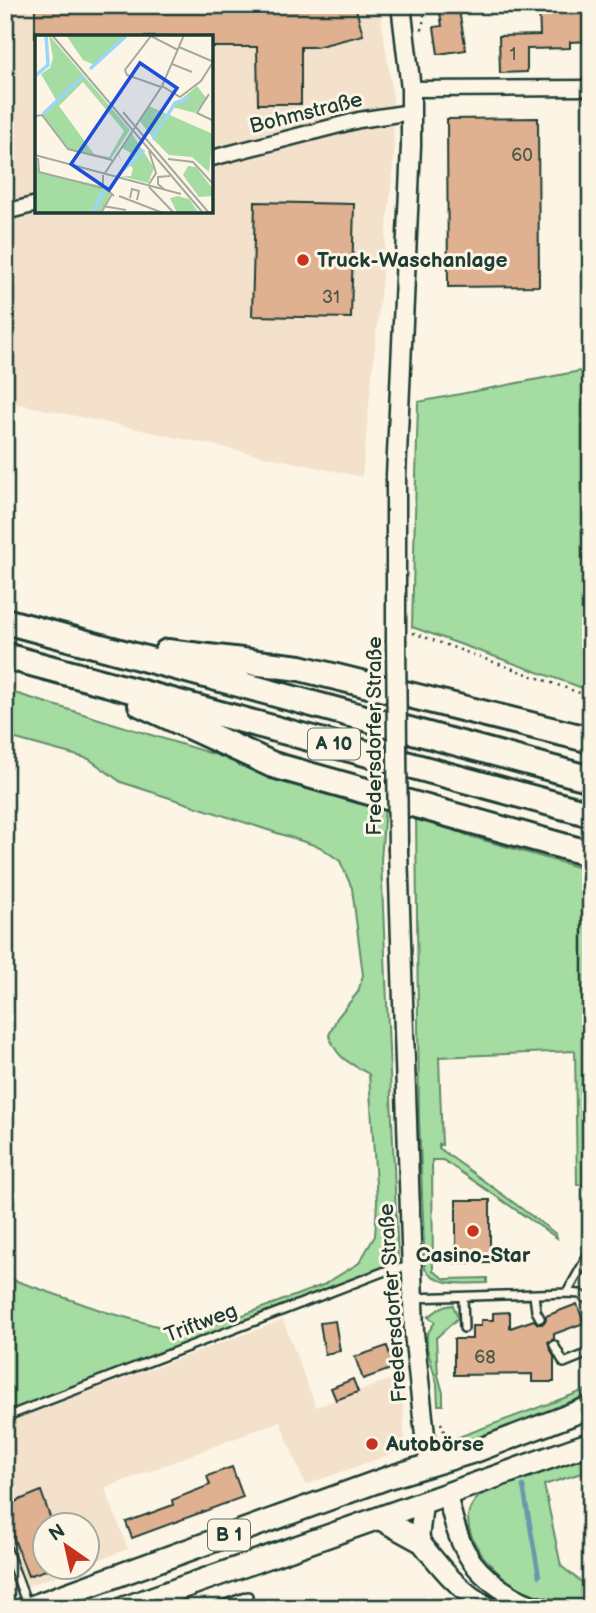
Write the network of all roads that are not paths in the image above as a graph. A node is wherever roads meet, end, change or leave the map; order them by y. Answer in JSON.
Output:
{"nodes":[{"id":1,"x":401,"y":5,"type":"edge"},
{"id":2,"x":591,"y":88,"type":"edge"},
{"id":3,"x":411,"y":89,"type":"junction"},
{"id":4,"x":411,"y":112,"type":"junction"},
{"id":5,"x":214,"y":157,"type":"edge"},
{"id":6,"x":35,"y":204,"type":"edge"},
{"id":7,"x":5,"y":212,"type":"edge"},
{"id":8,"x":5,"y":621,"type":"edge"},
{"id":9,"x":82,"y":642,"type":"junction"},
{"id":10,"x":5,"y":656,"type":"edge"},
{"id":11,"x":77,"y":674,"type":"junction"},
{"id":12,"x":591,"y":740,"type":"edge"},
{"id":13,"x":591,"y":779,"type":"edge"},
{"id":14,"x":591,"y":814,"type":"edge"},
{"id":15,"x":591,"y":854,"type":"edge"},
{"id":16,"x":591,"y":1250,"type":"edge"},
{"id":17,"x":411,"y":1267,"type":"junction"},
{"id":18,"x":567,"y":1293,"type":"junction"},
{"id":19,"x":534,"y":1295,"type":"junction"},
{"id":20,"x":463,"y":1297,"type":"junction"},
{"id":21,"x":413,"y":1298,"type":"junction"},
{"id":22,"x":591,"y":1302,"type":"edge"},
{"id":23,"x":540,"y":1318,"type":"dead end"},
{"id":24,"x":464,"y":1328,"type":"dead end"},
{"id":25,"x":554,"y":1345,"type":"dead end"},
{"id":26,"x":591,"y":1352,"type":"edge"},
{"id":27,"x":591,"y":1407,"type":"edge"},
{"id":28,"x":5,"y":1417,"type":"edge"},
{"id":29,"x":591,"y":1443,"type":"edge"},
{"id":30,"x":431,"y":1465,"type":"junction"},
{"id":31,"x":447,"y":1495,"type":"junction"},
{"id":32,"x":423,"y":1503,"type":"junction"},
{"id":33,"x":379,"y":1518,"type":"junction"},
{"id":34,"x":419,"y":1539,"type":"junction"},
{"id":35,"x":5,"y":1545,"type":"edge"},
{"id":36,"x":248,"y":1596,"type":"dead end"},
{"id":37,"x":28,"y":1608,"type":"edge"},
{"id":38,"x":124,"y":1608,"type":"edge"},
{"id":39,"x":215,"y":1608,"type":"edge"},
{"id":40,"x":490,"y":1608,"type":"edge"},
{"id":41,"x":544,"y":1608,"type":"edge"}],
"edges":[{"from":1,"to":3,"type":"street","name":"Fredersdorfer Straße"},
{"from":2,"to":3,"type":"street"},
{"from":3,"to":4,"type":"street","name":"Fredersdorfer Straße"},
{"from":4,"to":5,"type":"street","name":"Bohmstraße"},
{"from":4,"to":17,"type":"street","name":"Fredersdorfer Straße","bridge":true},
{"from":6,"to":7,"type":"street"},
{"from":8,"to":9,"type":"highway","number":"A 10"},
{"from":9,"to":12,"type":"highway"},
{"from":9,"to":13,"type":"highway","number":"A 10"},
{"from":10,"to":11,"type":"highway","number":"A 10"},
{"from":11,"to":14,"type":"highway","number":"A 10"},
{"from":11,"to":15,"type":"highway"},
{"from":16,"to":18,"type":"lane"},
{"from":17,"to":21,"type":"street","name":"Fredersdorfer Straße"},
{"from":17,"to":28,"type":"lane","name":"Triftweg"},
{"from":18,"to":19,"type":"lane"},
{"from":18,"to":22,"type":"lane"},
{"from":19,"to":20,"type":"lane"},
{"from":19,"to":23,"type":"lane"},
{"from":20,"to":21,"type":"lane"},
{"from":20,"to":24,"type":"lane"},
{"from":21,"to":30,"type":"street","name":"Fredersdorfer Straße"},
{"from":25,"to":26,"type":"lane"},
{"from":27,"to":30,"type":"main road","number":"B 1"},
{"from":29,"to":31,"type":"main road","number":"B 1"},
{"from":30,"to":31,"type":"main road"},
{"from":30,"to":32,"type":"main road"},
{"from":30,"to":37,"type":"main road","number":"B 1"},
{"from":31,"to":32,"type":"main road","number":"B 1"},
{"from":31,"to":41,"type":"street"},
{"from":32,"to":33,"type":"main road","number":"B 1"},
{"from":32,"to":34,"type":"street"},
{"from":33,"to":34,"type":"main road"},
{"from":33,"to":38,"type":"main road","number":"B 1"},
{"from":34,"to":40,"type":"street"},
{"from":35,"to":37,"type":"lane"},
{"from":36,"to":39,"type":"lane"}]}
